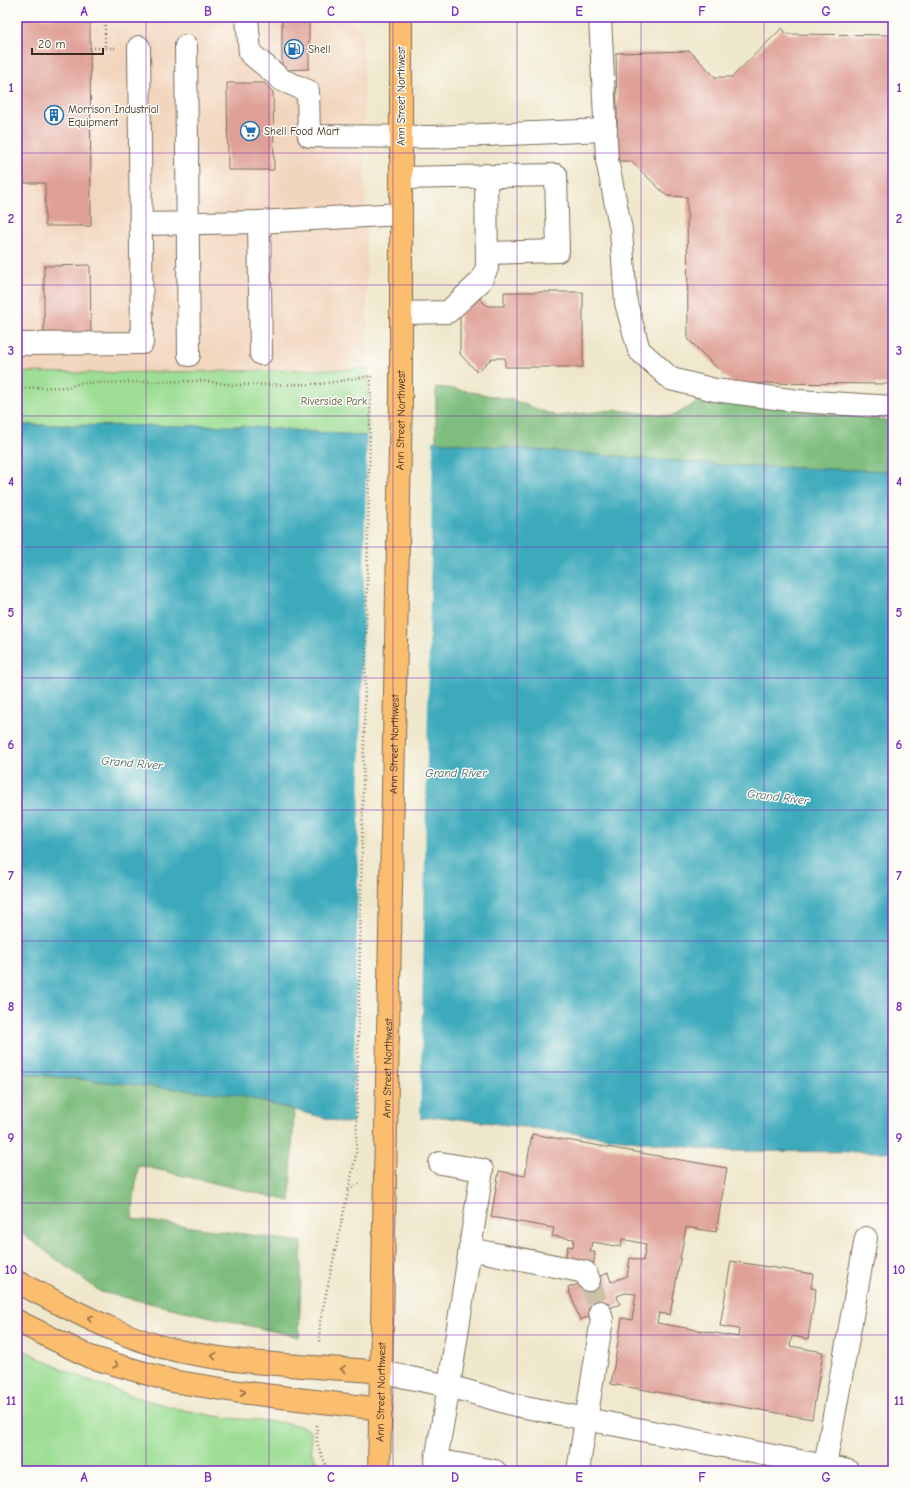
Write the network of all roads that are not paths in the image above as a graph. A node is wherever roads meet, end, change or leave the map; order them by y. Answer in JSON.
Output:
{"nodes":[{"id":1,"x":247,"y":17,"type":"edge"},
{"id":2,"x":401,"y":17,"type":"edge"},
{"id":3,"x":600,"y":17,"type":"edge"},
{"id":4,"x":186,"y":46,"type":"dead end"},
{"id":5,"x":139,"y":47,"type":"dead end"},
{"id":6,"x":606,"y":130,"type":"junction"},
{"id":7,"x":401,"y":136,"type":"junction"},
{"id":8,"x":486,"y":175,"type":"junction"},
{"id":9,"x":401,"y":178,"type":"junction"},
{"id":10,"x":401,"y":214,"type":"junction"},
{"id":11,"x":259,"y":222,"type":"junction"},
{"id":12,"x":188,"y":223,"type":"junction"},
{"id":13,"x":141,"y":224,"type":"junction"},
{"id":14,"x":487,"y":253,"type":"junction"},
{"id":15,"x":401,"y":313,"type":"junction"},
{"id":16,"x":17,"y":344,"type":"edge"},
{"id":17,"x":261,"y":354,"type":"dead end"},
{"id":18,"x":189,"y":355,"type":"dead end"},
{"id":19,"x":893,"y":407,"type":"edge"},
{"id":20,"x":440,"y":1163,"type":"dead end"},
{"id":21,"x":866,"y":1238,"type":"dead end"},
{"id":22,"x":470,"y":1249,"type":"junction"},
{"id":23,"x":589,"y":1280,"type":"tunnel mouth"},
{"id":24,"x":17,"y":1282,"type":"edge"},
{"id":25,"x":600,"y":1312,"type":"tunnel mouth"},
{"id":26,"x":17,"y":1321,"type":"edge"},
{"id":27,"x":382,"y":1372,"type":"junction"},
{"id":28,"x":450,"y":1386,"type":"junction"},
{"id":29,"x":381,"y":1409,"type":"junction"},
{"id":30,"x":586,"y":1420,"type":"junction"},
{"id":31,"x":824,"y":1469,"type":"edge"},
{"id":32,"x":380,"y":1471,"type":"edge"},
{"id":33,"x":495,"y":1471,"type":"edge"},
{"id":34,"x":578,"y":1471,"type":"edge"},
{"id":35,"x":848,"y":1471,"type":"edge"}],
"edges":[{"from":1,"to":7,"type":"lane"},
{"from":2,"to":7,"type":"main road","name":"Ann Street Northwest"},
{"from":3,"to":6,"type":"lane"},
{"from":4,"to":12,"type":"lane"},
{"from":5,"to":13,"type":"lane"},
{"from":6,"to":7,"type":"lane"},
{"from":6,"to":19,"type":"lane"},
{"from":7,"to":9,"type":"main road","name":"Ann Street Northwest"},
{"from":8,"to":9,"type":"lane"},
{"from":8,"to":14,"type":"lane"},
{"from":8,"to":14,"type":"lane"},
{"from":9,"to":10,"type":"main road","name":"Ann Street Northwest"},
{"from":10,"to":11,"type":"lane"},
{"from":10,"to":15,"type":"main road","name":"Ann Street Northwest"},
{"from":11,"to":12,"type":"lane"},
{"from":11,"to":17,"type":"lane"},
{"from":12,"to":13,"type":"lane"},
{"from":12,"to":18,"type":"lane"},
{"from":13,"to":16,"type":"lane"},
{"from":14,"to":15,"type":"lane"},
{"from":15,"to":27,"type":"main road","name":"Ann Street Northwest"},
{"from":20,"to":22,"type":"lane"},
{"from":21,"to":31,"type":"lane"},
{"from":22,"to":23,"type":"lane"},
{"from":22,"to":28,"type":"lane"},
{"from":27,"to":24,"type":"main road","one_way":true},
{"from":25,"to":30,"type":"lane"},
{"from":26,"to":29,"type":"main road","one_way":true},
{"from":27,"to":28,"type":"lane"},
{"from":27,"to":29,"type":"main road","name":"Ann Street Northwest"},
{"from":28,"to":30,"type":"lane"},
{"from":28,"to":33,"type":"lane"},
{"from":29,"to":32,"type":"main road","name":"Ann Street Northwest"},
{"from":30,"to":31,"type":"lane"},
{"from":30,"to":34,"type":"lane"},
{"from":31,"to":35,"type":"lane"}]}
